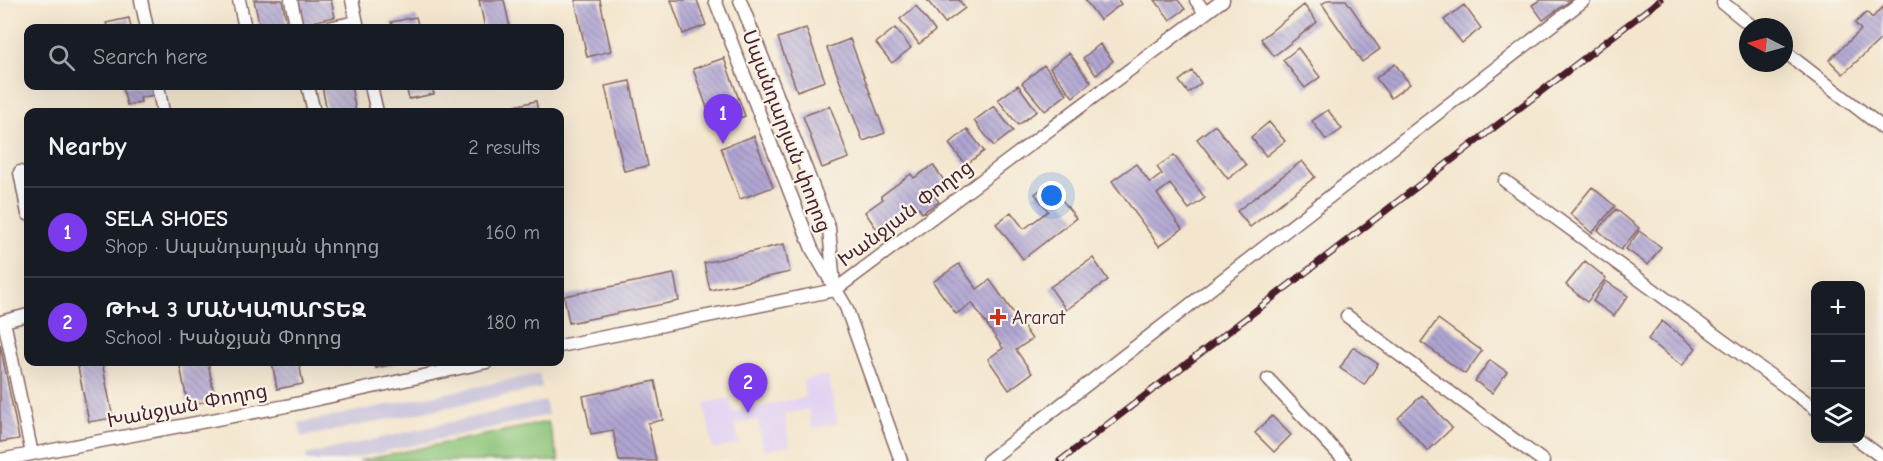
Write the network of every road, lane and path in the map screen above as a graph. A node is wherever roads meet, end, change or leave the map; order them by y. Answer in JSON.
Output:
{"nodes":[{"id":1,"x":141,"y":0,"type":"edge"},
{"id":2,"x":239,"y":0,"type":"edge"},
{"id":3,"x":291,"y":0,"type":"edge"},
{"id":4,"x":352,"y":0,"type":"edge"},
{"id":5,"x":715,"y":0,"type":"edge"},
{"id":6,"x":740,"y":0,"type":"edge"},
{"id":7,"x":1196,"y":0,"type":"edge"},
{"id":8,"x":1223,"y":0,"type":"edge"},
{"id":9,"x":1584,"y":0,"type":"edge"},
{"id":10,"x":1723,"y":3,"type":"dead end"},
{"id":11,"x":1205,"y":13,"type":"junction"},
{"id":12,"x":1742,"y":18,"type":"edge"},
{"id":13,"x":146,"y":24,"type":"edge"},
{"id":14,"x":244,"y":24,"type":"edge"},
{"id":15,"x":296,"y":24,"type":"edge"},
{"id":16,"x":357,"y":24,"type":"edge"},
{"id":17,"x":1793,"y":58,"type":"edge"},
{"id":18,"x":159,"y":90,"type":"edge"},
{"id":19,"x":309,"y":90,"type":"edge"},
{"id":20,"x":372,"y":90,"type":"edge"},
{"id":21,"x":162,"y":108,"type":"edge"},
{"id":22,"x":313,"y":108,"type":"edge"},
{"id":23,"x":376,"y":108,"type":"edge"},
{"id":24,"x":1883,"y":128,"type":"edge"},
{"id":25,"x":20,"y":172,"type":"dead end"},
{"id":26,"x":1505,"y":181,"type":"dead end"},
{"id":27,"x":24,"y":193,"type":"edge"},
{"id":28,"x":835,"y":290,"type":"junction"},
{"id":29,"x":24,"y":316,"type":"edge"},
{"id":30,"x":1347,"y":316,"type":"dead end"},
{"id":31,"x":2,"y":321,"type":"edge"},
{"id":32,"x":564,"y":345,"type":"edge"},
{"id":33,"x":425,"y":366,"type":"edge"},
{"id":34,"x":469,"y":366,"type":"edge"},
{"id":35,"x":427,"y":375,"type":"junction"},
{"id":36,"x":1268,"y":379,"type":"dead end"},
{"id":37,"x":1811,"y":406,"type":"edge"},
{"id":38,"x":1863,"y":443,"type":"edge"},
{"id":39,"x":32,"y":454,"type":"junction"},
{"id":40,"x":1883,"y":458,"type":"edge"},
{"id":41,"x":0,"y":460,"type":"edge"},
{"id":42,"x":901,"y":461,"type":"edge"},
{"id":43,"x":988,"y":461,"type":"edge"},
{"id":44,"x":1345,"y":461,"type":"edge"},
{"id":45,"x":1543,"y":461,"type":"edge"}],
"edges":[{"from":1,"to":13,"type":"street"},
{"from":2,"to":14,"type":"street"},
{"from":3,"to":15,"type":"street"},
{"from":4,"to":16,"type":"street"},
{"from":5,"to":28,"type":"street","name":"Սպանդարյան փողոց"},
{"from":6,"to":28,"type":"street","name":"Սպանդարյան փողոց"},
{"from":7,"to":11,"type":"street"},
{"from":8,"to":11,"type":"street","name":"Խանջյան Փողոց"},
{"from":9,"to":43,"type":"street"},
{"from":10,"to":12,"type":"street"},
{"from":11,"to":28,"type":"street","name":"Խանջյան Փողոց"},
{"from":17,"to":24,"type":"street"},
{"from":18,"to":21,"type":"street"},
{"from":19,"to":22,"type":"street"},
{"from":20,"to":23,"type":"street"},
{"from":25,"to":27,"type":"street"},
{"from":26,"to":37,"type":"street"},
{"from":28,"to":32,"type":"street","name":"Խանջյան Փողոց"},
{"from":28,"to":42,"type":"street"},
{"from":29,"to":31,"type":"street"},
{"from":30,"to":45,"type":"street"},
{"from":31,"to":39,"type":"street"},
{"from":33,"to":35,"type":"street"},
{"from":34,"to":35,"type":"street","name":"Խանջյան Փողոց"},
{"from":35,"to":39,"type":"street","name":"Խանջյան Փողոց"},
{"from":36,"to":44,"type":"street"},
{"from":38,"to":40,"type":"street"},
{"from":39,"to":41,"type":"street","name":"Խանջյան Փողոց"}]}
